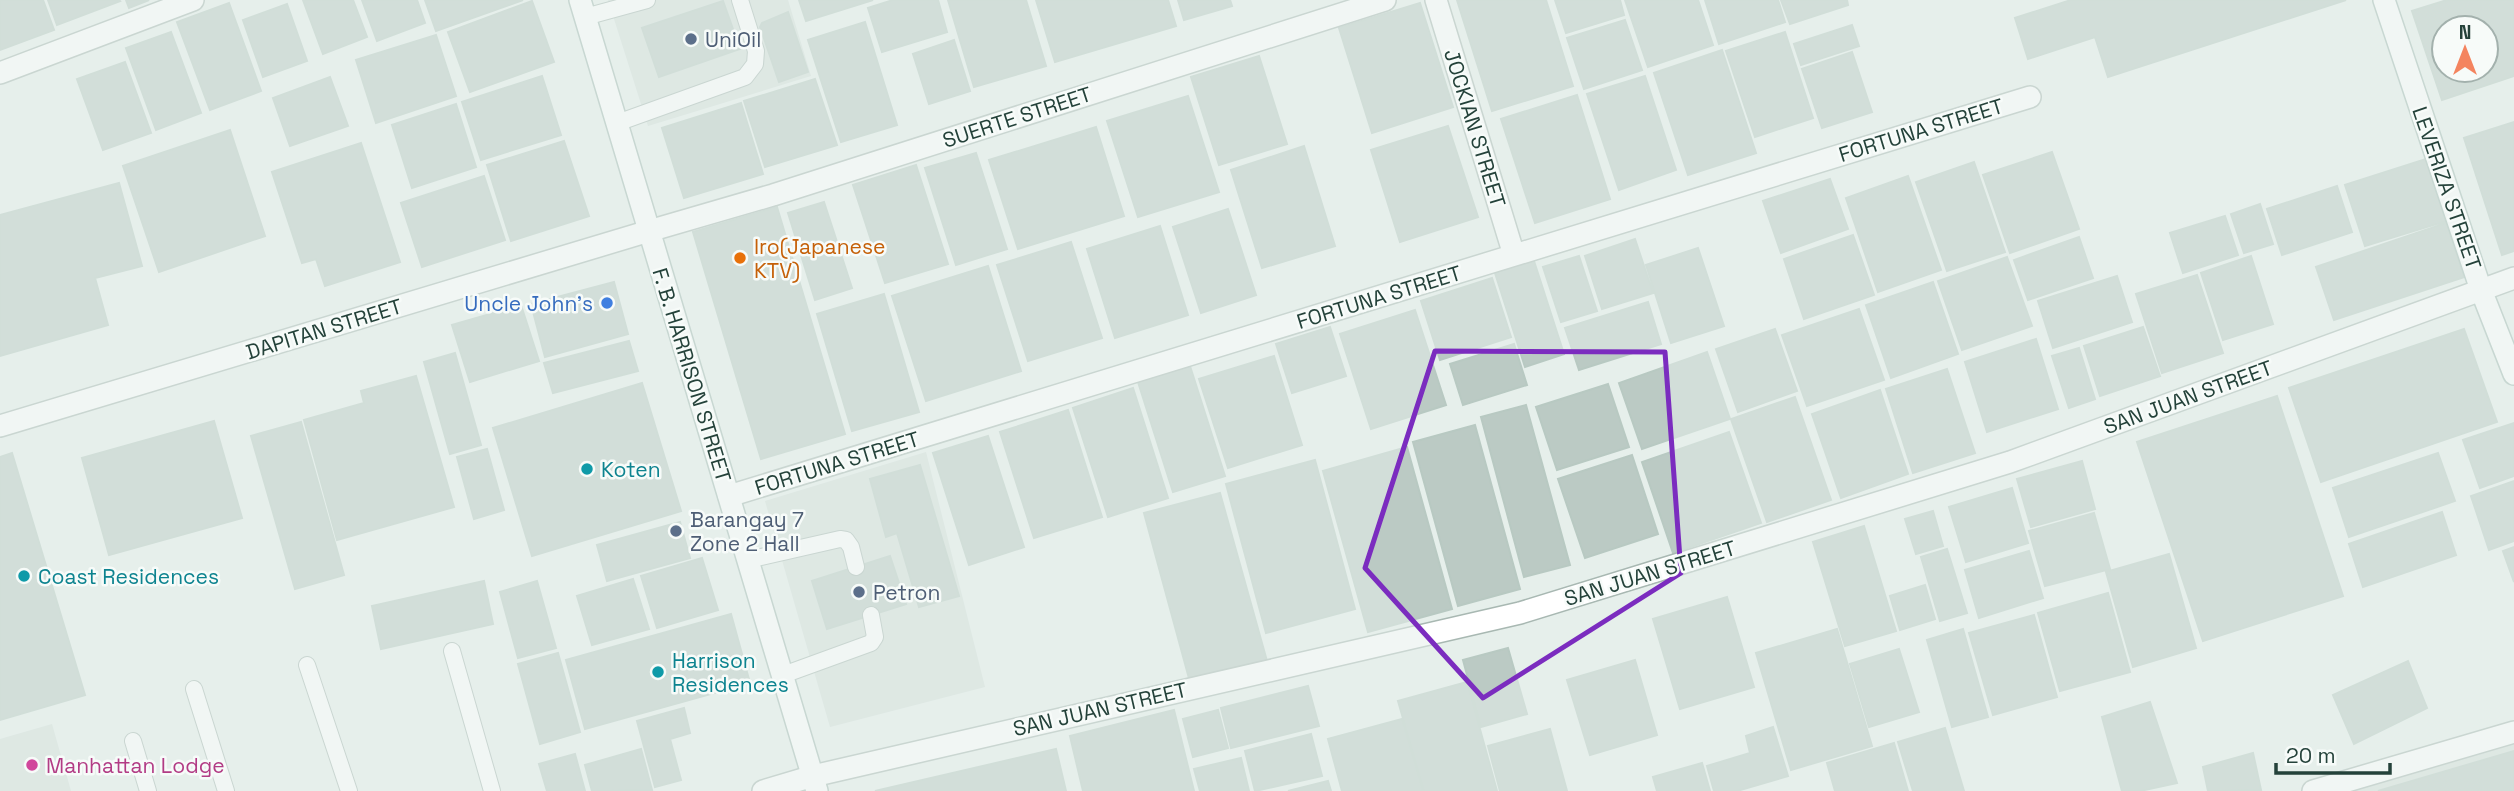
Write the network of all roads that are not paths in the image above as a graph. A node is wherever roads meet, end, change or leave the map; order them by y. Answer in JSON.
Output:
{"nodes":[{"id":1,"x":193,"y":0,"type":"edge"},
{"id":2,"x":647,"y":0,"type":"edge"},
{"id":3,"x":740,"y":0,"type":"edge"},
{"id":4,"x":1385,"y":0,"type":"edge"},
{"id":5,"x":1436,"y":0,"type":"edge"},
{"id":6,"x":2384,"y":0,"type":"edge"},
{"id":7,"x":582,"y":9,"type":"edge"},
{"id":8,"x":0,"y":73,"type":"edge"},
{"id":9,"x":2030,"y":97,"type":"dead end"},
{"id":10,"x":617,"y":123,"type":"junction"},
{"id":11,"x":649,"y":231,"type":"junction"},
{"id":12,"x":1514,"y":255,"type":"junction"},
{"id":13,"x":2514,"y":278,"type":"edge"},
{"id":14,"x":2482,"y":290,"type":"junction"},
{"id":15,"x":2514,"y":374,"type":"edge"},
{"id":16,"x":0,"y":426,"type":"edge"},
{"id":17,"x":729,"y":496,"type":"junction"},
{"id":18,"x":748,"y":560,"type":"junction"},
{"id":19,"x":856,"y":567,"type":"dead end"},
{"id":20,"x":871,"y":615,"type":"dead end"},
{"id":21,"x":452,"y":652,"type":"dead end"},
{"id":22,"x":307,"y":665,"type":"dead end"},
{"id":23,"x":783,"y":675,"type":"junction"},
{"id":24,"x":194,"y":689,"type":"dead end"},
{"id":25,"x":2514,"y":732,"type":"edge"},
{"id":26,"x":133,"y":741,"type":"dead end"},
{"id":27,"x":815,"y":783,"type":"edge"},
{"id":28,"x":148,"y":791,"type":"edge"},
{"id":29,"x":226,"y":791,"type":"edge"},
{"id":30,"x":349,"y":791,"type":"edge"},
{"id":31,"x":492,"y":791,"type":"edge"},
{"id":32,"x":763,"y":791,"type":"edge"},
{"id":33,"x":2313,"y":791,"type":"edge"}],
"edges":[{"from":1,"to":8,"type":"street"},
{"from":2,"to":7,"type":"lane"},
{"from":3,"to":10,"type":"lane"},
{"from":4,"to":11,"type":"street","name":"SUERTE STREET"},
{"from":5,"to":12,"type":"street","name":"JOCKIAN STREET"},
{"from":6,"to":14,"type":"street","name":"LEVERIZA STREET"},
{"from":7,"to":10,"type":"street","name":"F. B. HARRISON STREET"},
{"from":9,"to":12,"type":"street","name":"FORTUNA STREET"},
{"from":10,"to":11,"type":"street","name":"F. B. HARRISON STREET"},
{"from":11,"to":16,"type":"street","name":"DAPITAN STREET"},
{"from":11,"to":17,"type":"street","name":"F. B. HARRISON STREET"},
{"from":12,"to":17,"type":"street","name":"FORTUNA STREET"},
{"from":13,"to":14,"type":"street","name":"SAN JUAN STREET"},
{"from":14,"to":15,"type":"street","name":"LEVERIZA STREET"},
{"from":14,"to":27,"type":"street","name":"SAN JUAN STREET"},
{"from":17,"to":18,"type":"street","name":"F. B. HARRISON STREET"},
{"from":18,"to":19,"type":"lane"},
{"from":18,"to":23,"type":"street","name":"F. B. HARRISON STREET"},
{"from":20,"to":23,"type":"lane"},
{"from":21,"to":31,"type":"lane"},
{"from":22,"to":30,"type":"lane"},
{"from":23,"to":27,"type":"street","name":"F. B. HARRISON STREET"},
{"from":24,"to":29,"type":"lane"},
{"from":25,"to":33,"type":"street"},
{"from":26,"to":28,"type":"lane"},
{"from":27,"to":32,"type":"street","name":"SAN JUAN STREET"}]}
